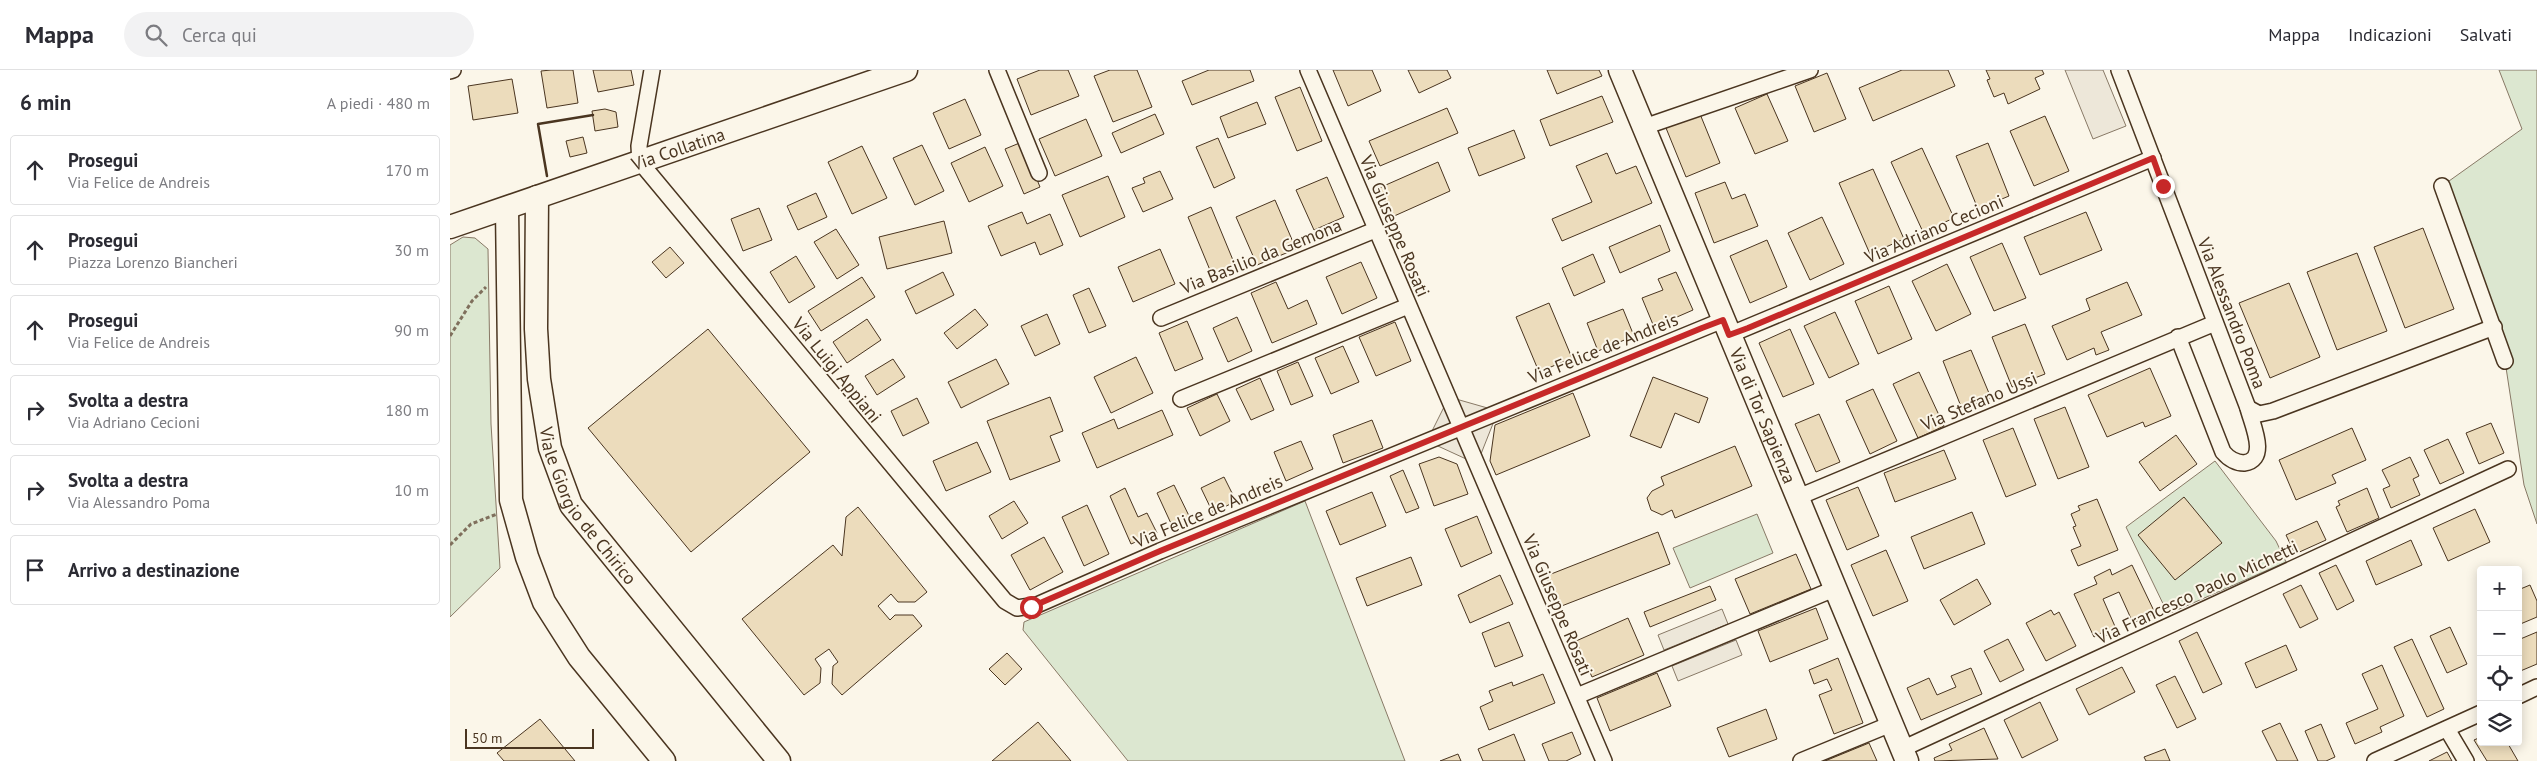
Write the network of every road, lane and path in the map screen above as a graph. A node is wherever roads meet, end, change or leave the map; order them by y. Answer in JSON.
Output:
{"nodes":[{"id":1,"x":652,"y":70,"type":"edge"},
{"id":2,"x":906,"y":70,"type":"edge"},
{"id":3,"x":997,"y":70,"type":"edge"},
{"id":4,"x":1308,"y":70,"type":"edge"},
{"id":5,"x":1620,"y":70,"type":"edge"},
{"id":6,"x":1810,"y":70,"type":"edge"},
{"id":7,"x":2119,"y":70,"type":"edge"},
{"id":8,"x":1644,"y":127,"type":"junction"},
{"id":9,"x":2153,"y":158,"type":"junction"},
{"id":10,"x":640,"y":162,"type":"junction"},
{"id":11,"x":1039,"y":173,"type":"dead end"},
{"id":12,"x":2442,"y":186,"type":"dead end"},
{"id":13,"x":537,"y":197,"type":"junction"},
{"id":14,"x":507,"y":209,"type":"junction"},
{"id":15,"x":450,"y":227,"type":"edge"},
{"id":16,"x":1376,"y":230,"type":"junction"},
{"id":17,"x":486,"y":287,"type":"dead end"},
{"id":18,"x":1408,"y":306,"type":"junction"},
{"id":19,"x":1161,"y":318,"type":"dead end"},
{"id":20,"x":2215,"y":322,"type":"junction"},
{"id":21,"x":1726,"y":327,"type":"junction"},
{"id":22,"x":2494,"y":327,"type":"junction"},
{"id":23,"x":450,"y":336,"type":"edge"},
{"id":24,"x":2178,"y":337,"type":"junction"},
{"id":25,"x":2506,"y":361,"type":"dead end"},
{"id":26,"x":1181,"y":399,"type":"dead end"},
{"id":27,"x":2248,"y":408,"type":"junction"},
{"id":28,"x":1461,"y":427,"type":"junction"},
{"id":29,"x":2508,"y":469,"type":"dead end"},
{"id":30,"x":1796,"y":498,"type":"junction"},
{"id":31,"x":514,"y":509,"type":"junction"},
{"id":32,"x":450,"y":545,"type":"edge"},
{"id":33,"x":1834,"y":589,"type":"junction"},
{"id":34,"x":1005,"y":602,"type":"joint"},
{"id":35,"x":2536,"y":689,"type":"edge"},
{"id":36,"x":2522,"y":694,"type":"edge"},
{"id":37,"x":1577,"y":696,"type":"junction"},
{"id":38,"x":2477,"y":715,"type":"edge"},
{"id":39,"x":1891,"y":724,"type":"junction"},
{"id":40,"x":2447,"y":729,"type":"junction"},
{"id":41,"x":1904,"y":755,"type":"edge"},
{"id":42,"x":664,"y":761,"type":"edge"},
{"id":43,"x":779,"y":761,"type":"edge"},
{"id":44,"x":1604,"y":761,"type":"edge"},
{"id":45,"x":1801,"y":761,"type":"edge"},
{"id":46,"x":2375,"y":761,"type":"edge"},
{"id":47,"x":2466,"y":761,"type":"edge"}],
"edges":[{"from":1,"to":10,"type":"street"},
{"from":2,"to":10,"type":"street","name":"Via Collatina"},
{"from":3,"to":11,"type":"street"},
{"from":4,"to":16,"type":"street","name":"Via Giuseppe Rosati"},
{"from":5,"to":8,"type":"street","name":"Via di Tor Sapienza"},
{"from":6,"to":8,"type":"street"},
{"from":7,"to":9,"type":"street","name":"Via Alessandro Poma"},
{"from":8,"to":21,"type":"street","name":"Via di Tor Sapienza"},
{"from":9,"to":20,"type":"street","name":"Via Alessandro Poma"},
{"from":9,"to":21,"type":"street","name":"Via Adriano Cecioni"},
{"from":10,"to":13,"type":"street","name":"Via Collatina"},
{"from":10,"to":34,"type":"street","name":"Via Luigi Appiani"},
{"from":12,"to":22,"type":"street"},
{"from":13,"to":14,"type":"street","name":"Via Collatina"},
{"from":13,"to":43,"type":"street","name":"Viale Giorgio de Chirico"},
{"from":14,"to":15,"type":"street","name":"Via Collatina"},
{"from":14,"to":31,"type":"street"},
{"from":16,"to":18,"type":"street","name":"Via Giuseppe Rosati"},
{"from":16,"to":19,"type":"street","name":"Via Basilio da Gemona"},
{"from":17,"to":23,"type":"path"},
{"from":18,"to":26,"type":"street"},
{"from":18,"to":28,"type":"street","name":"Via Giuseppe Rosati"},
{"from":20,"to":24,"type":"street","name":"Via Stefano Ussi"},
{"from":20,"to":27,"type":"street","name":"Via Alessandro Poma"},
{"from":21,"to":28,"type":"street","name":"Via Felice de Andreis"},
{"from":21,"to":30,"type":"street","name":"Via di Tor Sapienza"},
{"from":22,"to":25,"type":"street"},
{"from":22,"to":27,"type":"street","name":"Via Alessandro Poma"},
{"from":24,"to":27,"type":"street"},
{"from":24,"to":30,"type":"street","name":"Via Stefano Ussi"},
{"from":28,"to":34,"type":"street","name":"Via Felice de Andreis"},
{"from":28,"to":37,"type":"street","name":"Via Giuseppe Rosati"},
{"from":29,"to":41,"type":"street","name":"Via Francesco Paolo Michetti"},
{"from":30,"to":33,"type":"street","name":"Via di Tor Sapienza"},
{"from":31,"to":32,"type":"path"},
{"from":31,"to":42,"type":"street"},
{"from":33,"to":37,"type":"street"},
{"from":33,"to":39,"type":"street","name":"Via di Tor Sapienza"},
{"from":35,"to":36,"type":"street"},
{"from":37,"to":44,"type":"street","name":"Via Giuseppe Rosati"},
{"from":38,"to":40,"type":"street"},
{"from":39,"to":41,"type":"street","name":"Via di Tor Sapienza"},
{"from":39,"to":45,"type":"street"},
{"from":40,"to":46,"type":"street"},
{"from":40,"to":47,"type":"street"}]}
